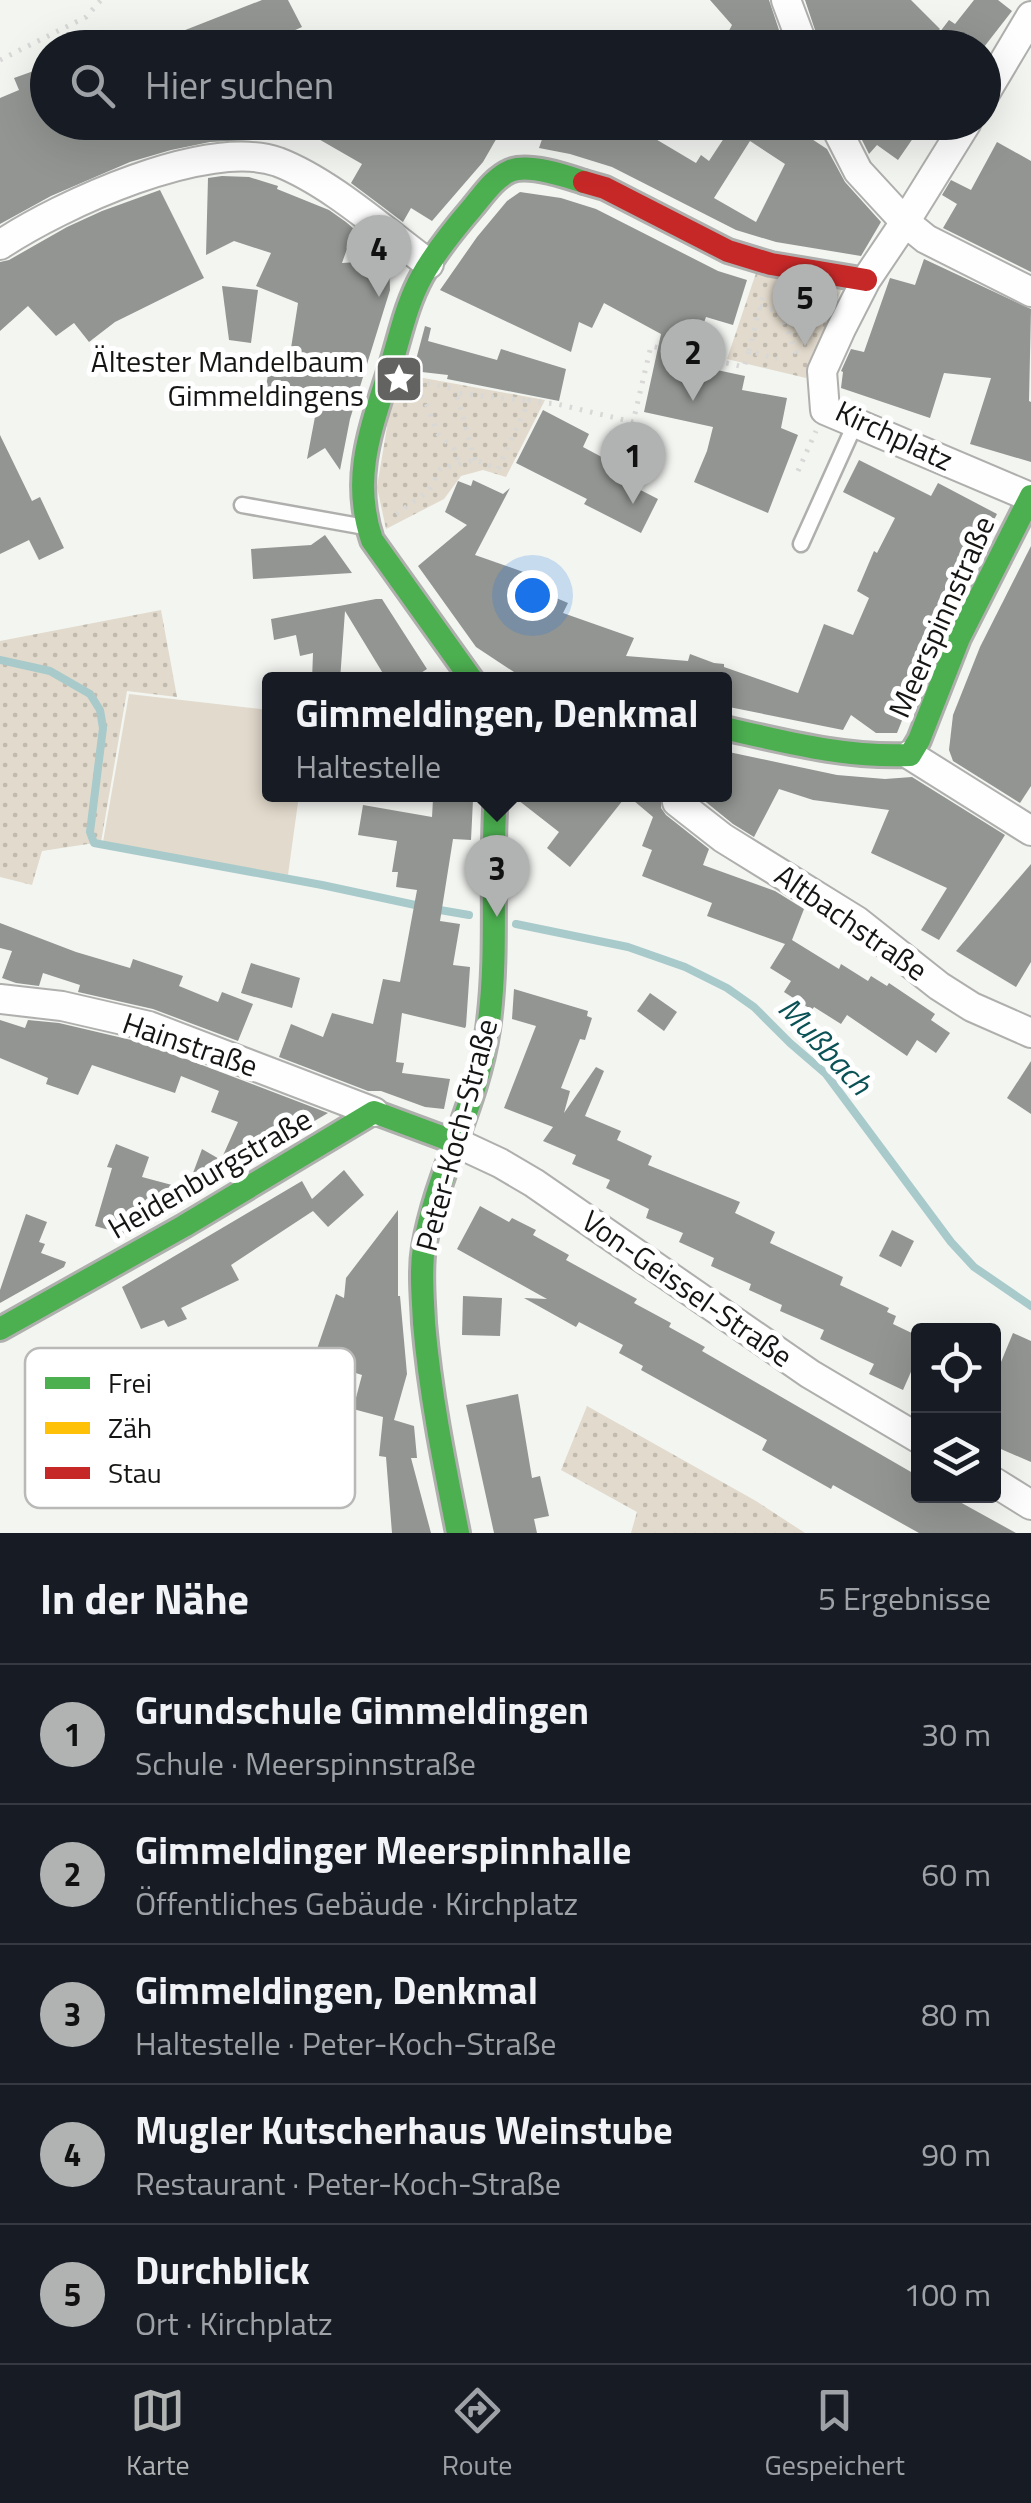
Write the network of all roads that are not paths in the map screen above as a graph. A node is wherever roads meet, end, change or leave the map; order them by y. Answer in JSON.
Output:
{"nodes":[{"id":1,"x":786,"y":0,"type":"edge"},
{"id":2,"x":1031,"y":16,"type":"edge"},
{"id":3,"x":797,"y":30,"type":"edge"},
{"id":4,"x":1001,"y":66,"type":"edge"},
{"id":5,"x":842,"y":140,"type":"edge"},
{"id":6,"x":956,"y":140,"type":"edge"},
{"id":7,"x":905,"y":222,"type":"junction"},
{"id":8,"x":0,"y":245,"type":"edge"},
{"id":9,"x":429,"y":264,"type":"junction"},
{"id":10,"x":866,"y":280,"type":"junction"},
{"id":11,"x":1031,"y":292,"type":"edge"},
{"id":12,"x":856,"y":422,"type":"junction"},
{"id":13,"x":1031,"y":497,"type":"edge"},
{"id":14,"x":242,"y":505,"type":"dead end"},
{"id":15,"x":366,"y":527,"type":"junction"},
{"id":16,"x":800,"y":544,"type":"dead end"},
{"id":17,"x":466,"y":672,"type":"edge"},
{"id":18,"x":732,"y":730,"type":"edge"},
{"id":19,"x":910,"y":755,"type":"junction"},
{"id":20,"x":495,"y":802,"type":"edge"},
{"id":21,"x":676,"y":802,"type":"dead end"},
{"id":22,"x":1031,"y":831,"type":"edge"},
{"id":23,"x":0,"y":999,"type":"edge"},
{"id":24,"x":1031,"y":1033,"type":"edge"},
{"id":25,"x":374,"y":1112,"type":"junction"},
{"id":26,"x":455,"y":1142,"type":"junction"},
{"id":27,"x":0,"y":1329,"type":"edge"},
{"id":28,"x":911,"y":1434,"type":"edge"},
{"id":29,"x":1001,"y":1486,"type":"edge"},
{"id":30,"x":1031,"y":1504,"type":"edge"},
{"id":31,"x":458,"y":1533,"type":"edge"}],
"edges":[{"from":1,"to":3,"type":"street"},
{"from":2,"to":4,"type":"street"},
{"from":5,"to":7,"type":"street"},
{"from":6,"to":7,"type":"street"},
{"from":7,"to":10,"type":"street"},
{"from":7,"to":11,"type":"street"},
{"from":8,"to":9,"type":"street"},
{"from":9,"to":10,"type":"street"},
{"from":9,"to":15,"type":"street"},
{"from":10,"to":12,"type":"street","name":"Kirchplatz"},
{"from":12,"to":13,"type":"street","name":"Kirchplatz"},
{"from":12,"to":16,"type":"lane"},
{"from":13,"to":19,"type":"street","name":"Meerspinnstraße"},
{"from":14,"to":15,"type":"lane"},
{"from":15,"to":17,"type":"street"},
{"from":18,"to":19,"type":"street","name":"Meerspinnstraße"},
{"from":19,"to":22,"type":"street"},
{"from":20,"to":26,"type":"street","name":"Peter-Koch-Straße"},
{"from":21,"to":24,"type":"street","name":"Altbachstraße"},
{"from":23,"to":25,"type":"street","name":"Hainstraße"},
{"from":25,"to":26,"type":"street"},
{"from":25,"to":27,"type":"street","name":"Heidenburgstraße"},
{"from":26,"to":28,"type":"street","name":"Von-Geissel-Straße"},
{"from":26,"to":31,"type":"street","name":"Peter-Koch-Straße"},
{"from":29,"to":30,"type":"street"}]}
